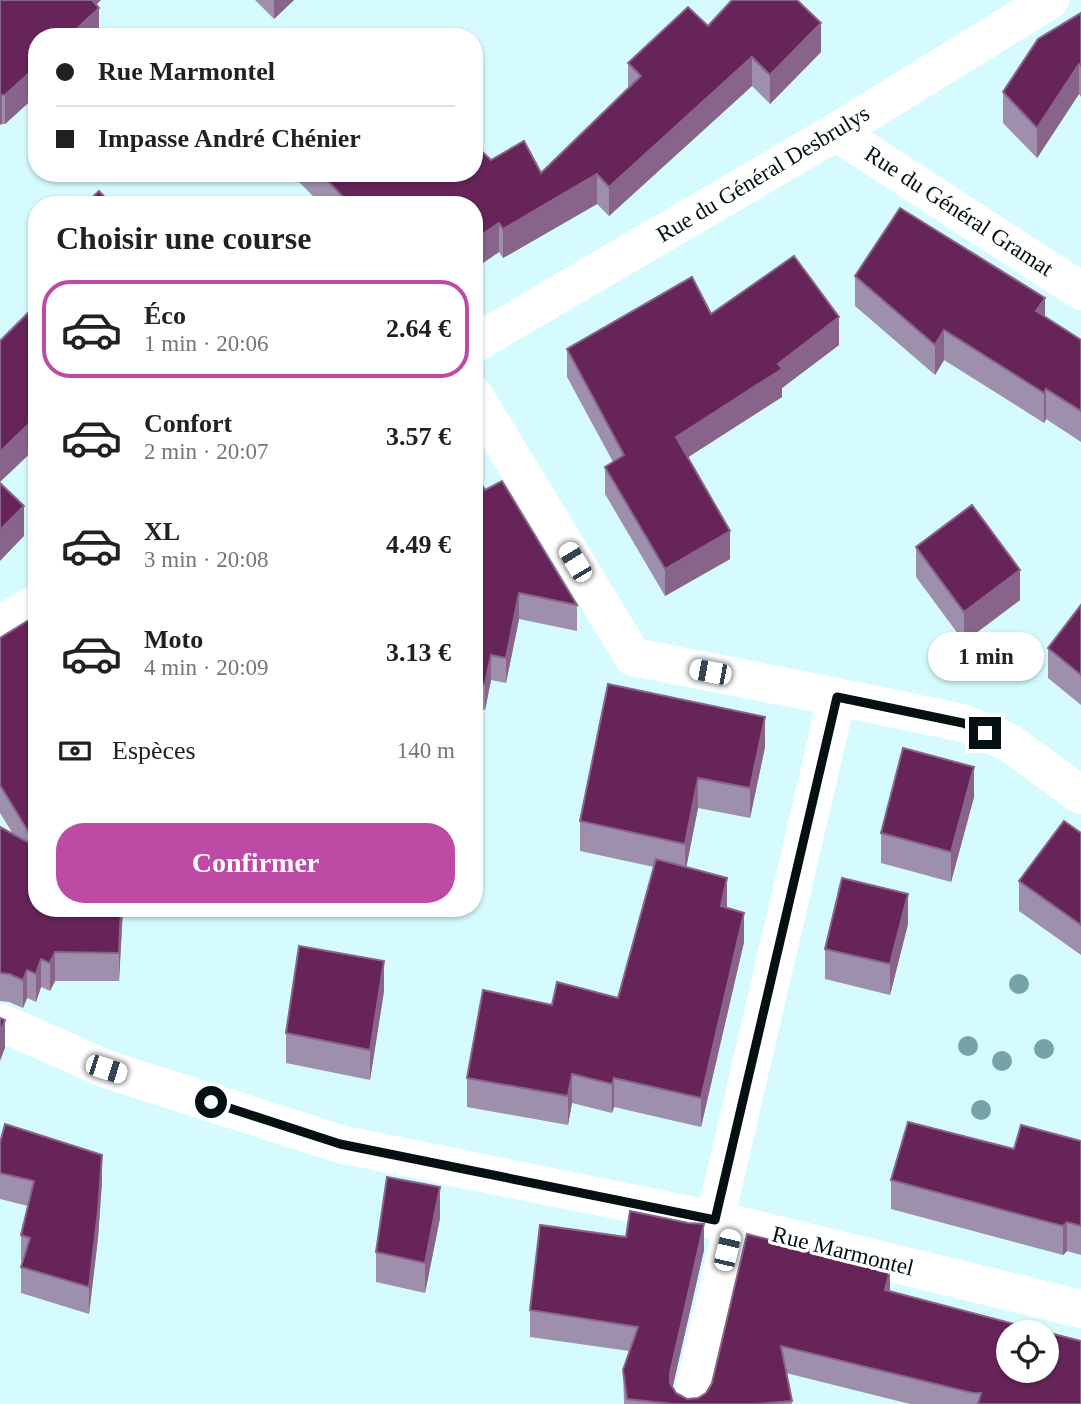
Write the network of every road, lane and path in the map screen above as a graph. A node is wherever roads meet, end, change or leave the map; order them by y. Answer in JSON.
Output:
{"nodes":[{"id":1,"x":1049,"y":0,"type":"edge"},
{"id":2,"x":836,"y":132,"type":"junction"},
{"id":3,"x":1081,"y":291,"type":"edge"},
{"id":4,"x":483,"y":339,"type":"edge"},
{"id":5,"x":483,"y":410,"type":"edge"},
{"id":6,"x":28,"y":608,"type":"edge"},
{"id":7,"x":0,"y":624,"type":"edge"},
{"id":8,"x":837,"y":697,"type":"junction"},
{"id":9,"x":1081,"y":795,"type":"edge"},
{"id":10,"x":0,"y":1023,"type":"edge"},
{"id":11,"x":724,"y":1222,"type":"junction"},
{"id":12,"x":1081,"y":1309,"type":"edge"},
{"id":13,"x":691,"y":1404,"type":"edge"}],
"edges":[{"from":1,"to":2,"type":"street","name":"Rue du Général Desbrulys"},
{"from":2,"to":3,"type":"street","name":"Rue du Général Gramat"},
{"from":2,"to":4,"type":"street","name":"Rue du Général Desbrulys"},
{"from":5,"to":8,"type":"street"},
{"from":6,"to":7,"type":"street"},
{"from":8,"to":9,"type":"street"},
{"from":8,"to":11,"type":"street"},
{"from":10,"to":11,"type":"street","name":"Rue Marmontel"},
{"from":11,"to":12,"type":"street","name":"Rue Marmontel"},
{"from":11,"to":13,"type":"street"}]}
